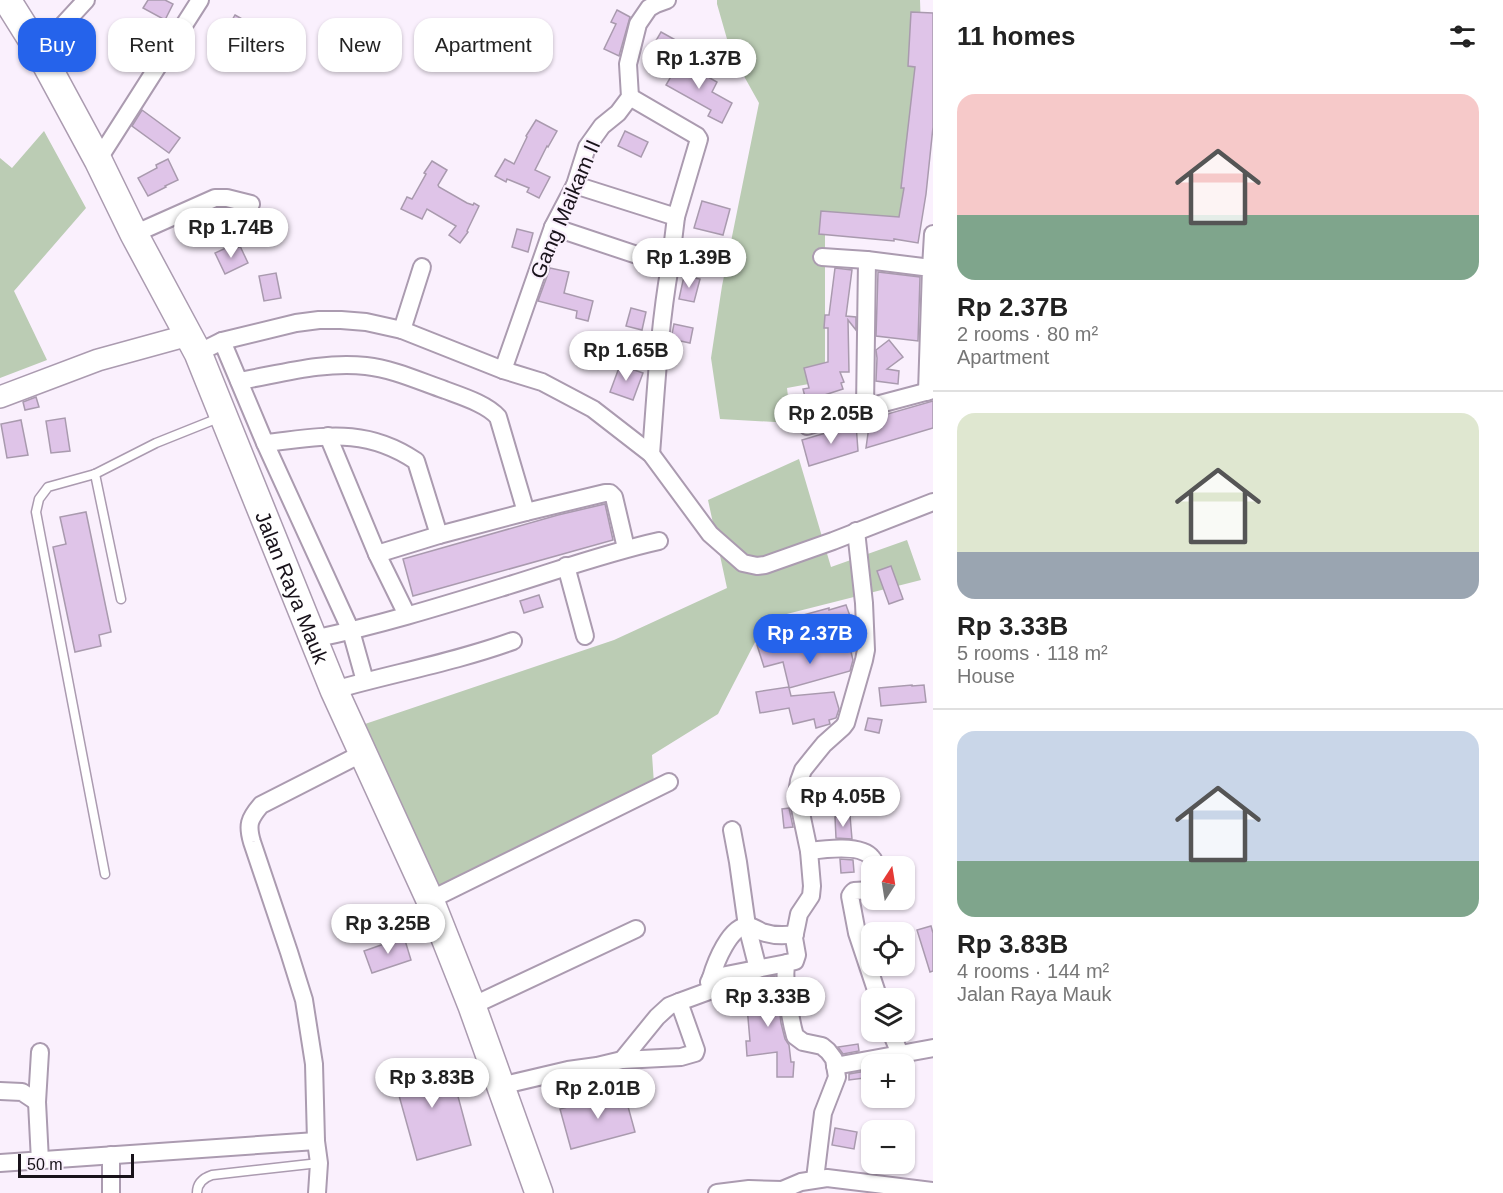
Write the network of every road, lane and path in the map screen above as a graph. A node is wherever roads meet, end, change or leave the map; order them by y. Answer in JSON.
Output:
{"nodes":[{"id":1,"x":7,"y":0,"type":"edge"},
{"id":2,"x":86,"y":0,"type":"edge"},
{"id":3,"x":200,"y":0,"type":"edge"},
{"id":4,"x":667,"y":0,"type":"edge"},
{"id":5,"x":18,"y":18,"type":"edge"},
{"id":6,"x":69,"y":18,"type":"edge"},
{"id":7,"x":50,"y":72,"type":"edge"},
{"id":8,"x":630,"y":98,"type":"junction"},
{"id":9,"x":98,"y":160,"type":"junction"},
{"id":10,"x":575,"y":185,"type":"junction"},
{"id":11,"x":251,"y":204,"type":"dead end"},
{"id":12,"x":676,"y":217,"type":"junction"},
{"id":13,"x":553,"y":227,"type":"junction"},
{"id":14,"x":134,"y":234,"type":"junction"},
{"id":15,"x":933,"y":234,"type":"edge"},
{"id":16,"x":822,"y":257,"type":"dead end"},
{"id":17,"x":867,"y":260,"type":"junction"},
{"id":18,"x":670,"y":266,"type":"junction"},
{"id":19,"x":422,"y":267,"type":"dead end"},
{"id":20,"x":931,"y":268,"type":"junction"},
{"id":21,"x":402,"y":330,"type":"junction"},
{"id":22,"x":222,"y":340,"type":"junction"},
{"id":23,"x":194,"y":344,"type":"junction"},
{"id":24,"x":503,"y":370,"type":"junction"},
{"id":25,"x":239,"y":381,"type":"junction"},
{"id":26,"x":930,"y":391,"type":"edge"},
{"id":27,"x":0,"y":397,"type":"edge"},
{"id":28,"x":865,"y":408,"type":"junction"},
{"id":29,"x":223,"y":416,"type":"junction"},
{"id":30,"x":807,"y":426,"type":"dead end"},
{"id":31,"x":328,"y":436,"type":"junction"},
{"id":32,"x":265,"y":443,"type":"junction"},
{"id":33,"x":651,"y":454,"type":"junction"},
{"id":34,"x":95,"y":474,"type":"junction"},
{"id":35,"x":933,"y":502,"type":"edge"},
{"id":36,"x":526,"y":512,"type":"junction"},
{"id":37,"x":856,"y":531,"type":"junction"},
{"id":38,"x":439,"y":535,"type":"junction"},
{"id":39,"x":659,"y":541,"type":"dead end"},
{"id":40,"x":626,"y":548,"type":"junction"},
{"id":41,"x":377,"y":554,"type":"junction"},
{"id":42,"x":566,"y":566,"type":"junction"},
{"id":43,"x":121,"y":599,"type":"dead end"},
{"id":44,"x":407,"y":615,"type":"junction"},
{"id":45,"x":351,"y":631,"type":"junction"},
{"id":46,"x":585,"y":636,"type":"dead end"},
{"id":47,"x":313,"y":639,"type":"junction"},
{"id":48,"x":513,"y":641,"type":"dead end"},
{"id":49,"x":365,"y":681,"type":"junction"},
{"id":50,"x":334,"y":690,"type":"junction"},
{"id":51,"x":363,"y":753,"type":"junction"},
{"id":52,"x":669,"y":782,"type":"dead end"},
{"id":53,"x":732,"y":830,"type":"dead end"},
{"id":54,"x":809,"y":852,"type":"junction"},
{"id":55,"x":870,"y":856,"type":"edge"},
{"id":56,"x":105,"y":874,"type":"dead end"},
{"id":57,"x":861,"y":891,"type":"edge"},
{"id":58,"x":430,"y":900,"type":"junction"},
{"id":59,"x":747,"y":926,"type":"junction"},
{"id":60,"x":636,"y":930,"type":"dead end"},
{"id":61,"x":795,"y":934,"type":"junction"},
{"id":62,"x":787,"y":963,"type":"junction"},
{"id":63,"x":758,"y":969,"type":"junction"},
{"id":64,"x":711,"y":978,"type":"junction"},
{"id":65,"x":875,"y":988,"type":"edge"},
{"id":66,"x":679,"y":1002,"type":"junction"},
{"id":67,"x":472,"y":1006,"type":"junction"},
{"id":68,"x":895,"y":1042,"type":"edge"},
{"id":69,"x":933,"y":1048,"type":"edge"},
{"id":70,"x":40,"y":1052,"type":"dead end"},
{"id":71,"x":900,"y":1054,"type":"joint"},
{"id":72,"x":622,"y":1060,"type":"junction"},
{"id":73,"x":861,"y":1061,"type":"edge"},
{"id":74,"x":835,"y":1066,"type":"junction"},
{"id":75,"x":501,"y":1086,"type":"junction"},
{"id":76,"x":0,"y":1091,"type":"edge"},
{"id":77,"x":37,"y":1102,"type":"junction"},
{"id":78,"x":316,"y":1141,"type":"junction"},
{"id":79,"x":111,"y":1155,"type":"junction"},
{"id":80,"x":40,"y":1161,"type":"junction"},
{"id":81,"x":0,"y":1163,"type":"edge"},
{"id":82,"x":319,"y":1163,"type":"junction"},
{"id":83,"x":815,"y":1179,"type":"junction"},
{"id":84,"x":929,"y":1191,"type":"edge"},
{"id":85,"x":782,"y":1192,"type":"edge"},
{"id":86,"x":111,"y":1193,"type":"edge"},
{"id":87,"x":197,"y":1193,"type":"edge"},
{"id":88,"x":317,"y":1193,"type":"edge"},
{"id":89,"x":539,"y":1193,"type":"edge"},
{"id":90,"x":717,"y":1193,"type":"edge"}],
"edges":[{"from":1,"to":5,"type":"main road","name":"Jalan Raya Mauk"},
{"from":2,"to":6,"type":"street"},
{"from":3,"to":9,"type":"street"},
{"from":4,"to":8,"type":"street"},
{"from":7,"to":9,"type":"main road","name":"Jalan Raya Mauk"},
{"from":8,"to":10,"type":"street","name":"Gang Maikam II"},
{"from":8,"to":12,"type":"street"},
{"from":9,"to":14,"type":"main road","name":"Jalan Raya Mauk"},
{"from":10,"to":12,"type":"street"},
{"from":10,"to":13,"type":"street","name":"Gang Maikam II"},
{"from":11,"to":14,"type":"street"},
{"from":12,"to":18,"type":"street"},
{"from":13,"to":18,"type":"street"},
{"from":13,"to":24,"type":"street","name":"Gang Maikam II"},
{"from":14,"to":23,"type":"main road","name":"Jalan Raya Mauk"},
{"from":15,"to":20,"type":"street"},
{"from":16,"to":17,"type":"street"},
{"from":17,"to":20,"type":"street"},
{"from":17,"to":28,"type":"street"},
{"from":18,"to":33,"type":"street"},
{"from":19,"to":21,"type":"street"},
{"from":20,"to":26,"type":"street"},
{"from":21,"to":22,"type":"street"},
{"from":21,"to":24,"type":"street"},
{"from":22,"to":23,"type":"street"},
{"from":22,"to":25,"type":"street"},
{"from":23,"to":27,"type":"street"},
{"from":23,"to":29,"type":"main road","name":"Jalan Raya Mauk"},
{"from":24,"to":33,"type":"street"},
{"from":25,"to":32,"type":"street"},
{"from":25,"to":36,"type":"street"},
{"from":26,"to":28,"type":"street"},
{"from":28,"to":30,"type":"street"},
{"from":29,"to":34,"type":"lane"},
{"from":29,"to":47,"type":"main road","name":"Jalan Raya Mauk"},
{"from":31,"to":32,"type":"street"},
{"from":31,"to":38,"type":"street"},
{"from":31,"to":41,"type":"street"},
{"from":32,"to":45,"type":"street"},
{"from":33,"to":37,"type":"street"},
{"from":34,"to":43,"type":"lane"},
{"from":34,"to":56,"type":"lane"},
{"from":35,"to":37,"type":"street"},
{"from":36,"to":38,"type":"street"},
{"from":36,"to":40,"type":"street"},
{"from":37,"to":54,"type":"street"},
{"from":38,"to":41,"type":"street"},
{"from":39,"to":40,"type":"street"},
{"from":40,"to":42,"type":"street"},
{"from":41,"to":44,"type":"street"},
{"from":42,"to":44,"type":"street"},
{"from":42,"to":46,"type":"street"},
{"from":44,"to":45,"type":"street"},
{"from":45,"to":47,"type":"street"},
{"from":45,"to":49,"type":"street"},
{"from":47,"to":50,"type":"main road","name":"Jalan Raya Mauk"},
{"from":48,"to":49,"type":"street"},
{"from":49,"to":50,"type":"street"},
{"from":50,"to":51,"type":"main road","name":"Jalan Raya Mauk"},
{"from":51,"to":58,"type":"main road","name":"Jalan Raya Mauk"},
{"from":51,"to":78,"type":"street"},
{"from":52,"to":58,"type":"street"},
{"from":53,"to":59,"type":"street"},
{"from":54,"to":55,"type":"street"},
{"from":54,"to":61,"type":"street"},
{"from":57,"to":65,"type":"street"},
{"from":58,"to":67,"type":"main road","name":"Jalan Raya Mauk"},
{"from":59,"to":61,"type":"street"},
{"from":59,"to":63,"type":"street"},
{"from":59,"to":64,"type":"street"},
{"from":60,"to":67,"type":"street"},
{"from":61,"to":62,"type":"street"},
{"from":62,"to":63,"type":"street"},
{"from":62,"to":74,"type":"street"},
{"from":63,"to":64,"type":"street"},
{"from":64,"to":66,"type":"street"},
{"from":66,"to":72,"type":"street"},
{"from":66,"to":72,"type":"street"},
{"from":67,"to":75,"type":"main road","name":"Jalan Raya Mauk"},
{"from":68,"to":71,"type":"street"},
{"from":69,"to":71,"type":"street"},
{"from":70,"to":77,"type":"street"},
{"from":72,"to":75,"type":"street"},
{"from":73,"to":74,"type":"street"},
{"from":74,"to":83,"type":"street"},
{"from":75,"to":89,"type":"main road","name":"Jalan Raya Mauk"},
{"from":76,"to":77,"type":"street"},
{"from":77,"to":80,"type":"street"},
{"from":78,"to":79,"type":"street"},
{"from":78,"to":82,"type":"street"},
{"from":79,"to":80,"type":"street"},
{"from":79,"to":86,"type":"street"},
{"from":80,"to":81,"type":"street"},
{"from":82,"to":87,"type":"lane"},
{"from":82,"to":88,"type":"street"},
{"from":83,"to":84,"type":"street"},
{"from":83,"to":85,"type":"street"},
{"from":85,"to":90,"type":"street"}]}
